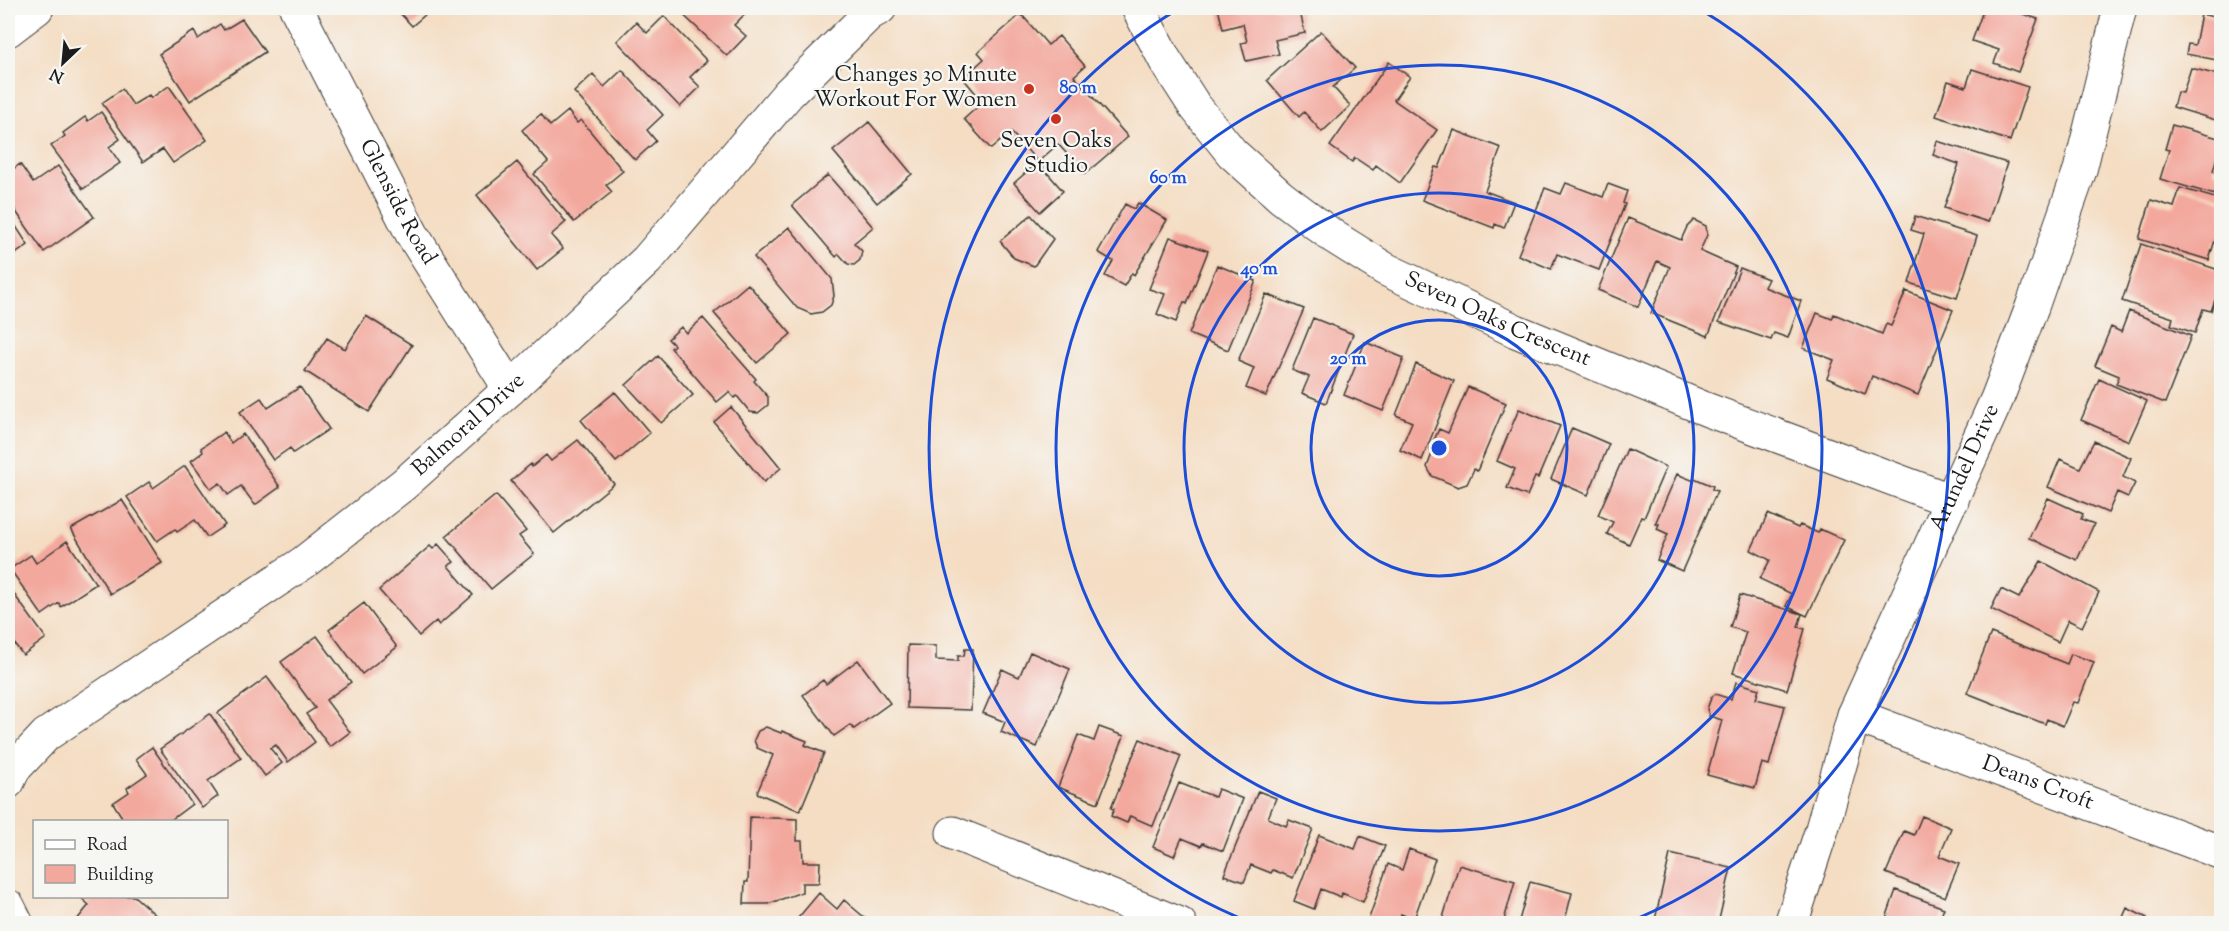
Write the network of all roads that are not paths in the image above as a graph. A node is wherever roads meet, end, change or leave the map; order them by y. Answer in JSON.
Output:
{"nodes":[{"id":1,"x":37,"y":8,"type":"edge"},
{"id":2,"x":296,"y":8,"type":"edge"},
{"id":3,"x":880,"y":8,"type":"edge"},
{"id":4,"x":1138,"y":8,"type":"edge"},
{"id":5,"x":2120,"y":8,"type":"edge"},
{"id":6,"x":8,"y":30,"type":"edge"},
{"id":7,"x":510,"y":389,"type":"junction"},
{"id":8,"x":1952,"y":501,"type":"junction"},
{"id":9,"x":1854,"y":715,"type":"junction"},
{"id":10,"x":8,"y":782,"type":"edge"},
{"id":11,"x":953,"y":833,"type":"dead end"},
{"id":12,"x":2222,"y":853,"type":"edge"},
{"id":13,"x":8,"y":906,"type":"edge"},
{"id":14,"x":17,"y":924,"type":"edge"},
{"id":15,"x":1180,"y":924,"type":"edge"},
{"id":16,"x":1791,"y":924,"type":"edge"}],
"edges":[{"from":1,"to":6,"type":"street"},
{"from":2,"to":7,"type":"street","name":"Glenside Road"},
{"from":3,"to":7,"type":"street","name":"Balmoral Drive"},
{"from":4,"to":8,"type":"street","name":"Seven Oaks Crescent"},
{"from":5,"to":8,"type":"street","name":"Arundel Drive"},
{"from":7,"to":10,"type":"street","name":"Balmoral Drive"},
{"from":8,"to":9,"type":"street","name":"Arundel Drive"},
{"from":9,"to":12,"type":"street","name":"Deans Croft"},
{"from":9,"to":16,"type":"street","name":"Arundel Drive"},
{"from":11,"to":15,"type":"street"},
{"from":13,"to":14,"type":"street"}]}
